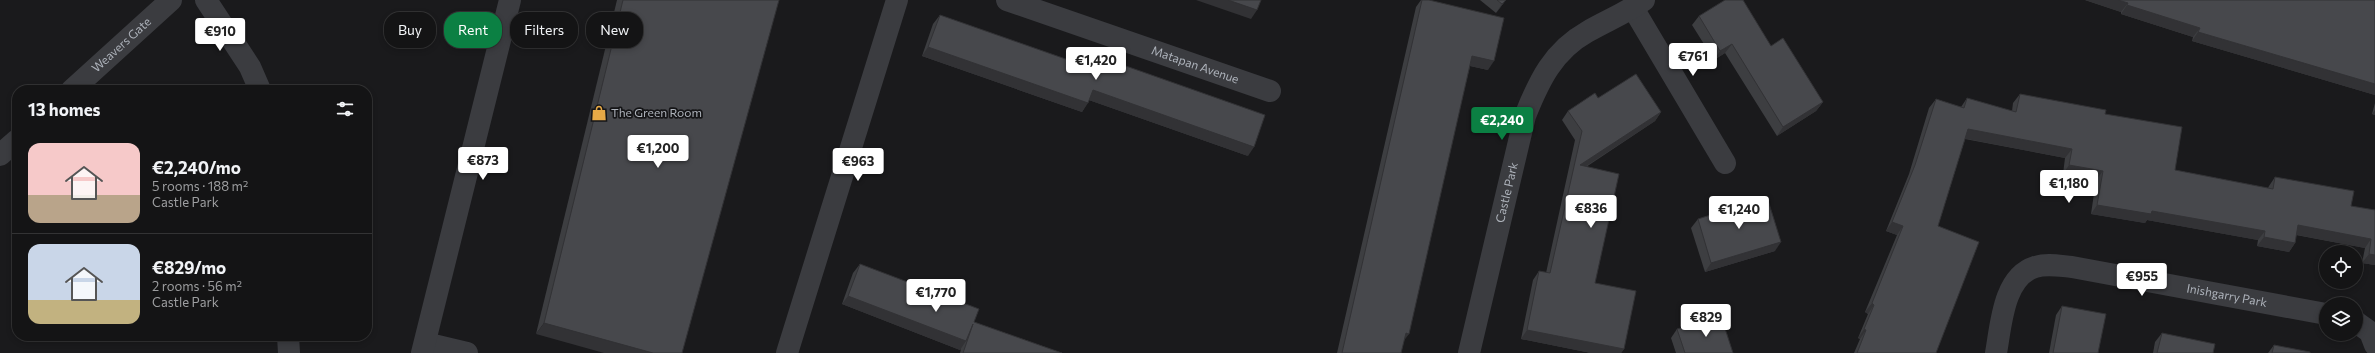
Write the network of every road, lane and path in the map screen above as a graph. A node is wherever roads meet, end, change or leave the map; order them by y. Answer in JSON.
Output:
{"nodes":[{"id":1,"x":171,"y":0,"type":"edge"},
{"id":2,"x":206,"y":0,"type":"edge"},
{"id":3,"x":510,"y":0,"type":"edge"},
{"id":4,"x":897,"y":0,"type":"edge"},
{"id":5,"x":1007,"y":0,"type":"edge"},
{"id":6,"x":1638,"y":4,"type":"edge"},
{"id":7,"x":78,"y":85,"type":"edge"},
{"id":8,"x":258,"y":85,"type":"edge"},
{"id":9,"x":1270,"y":91,"type":"dead end"},
{"id":10,"x":12,"y":144,"type":"edge"},
{"id":11,"x":0,"y":155,"type":"edge"},
{"id":12,"x":1725,"y":163,"type":"dead end"},
{"id":13,"x":2319,"y":313,"type":"edge"},
{"id":14,"x":2363,"y":327,"type":"edge"},
{"id":15,"x":288,"y":341,"type":"edge"},
{"id":16,"x":2375,"y":344,"type":"edge"},
{"id":17,"x":424,"y":348,"type":"edge"},
{"id":18,"x":289,"y":353,"type":"edge"},
{"id":19,"x":467,"y":353,"type":"edge"},
{"id":20,"x":787,"y":353,"type":"edge"},
{"id":21,"x":1469,"y":353,"type":"edge"},
{"id":22,"x":1996,"y":353,"type":"edge"}],
"edges":[{"from":1,"to":7,"type":"street","name":"Weavers Gate"},
{"from":2,"to":8,"type":"street"},
{"from":3,"to":17,"type":"street"},
{"from":4,"to":20,"type":"street"},
{"from":5,"to":9,"type":"street","name":"Matapan Avenue"},
{"from":6,"to":12,"type":"street","name":"Castle Park"},
{"from":6,"to":21,"type":"street","name":"Castle Park"},
{"from":10,"to":11,"type":"street"},
{"from":13,"to":22,"type":"street","name":"Inishgarry Park"},
{"from":14,"to":16,"type":"street"},
{"from":15,"to":18,"type":"street"},
{"from":17,"to":19,"type":"street"}]}
